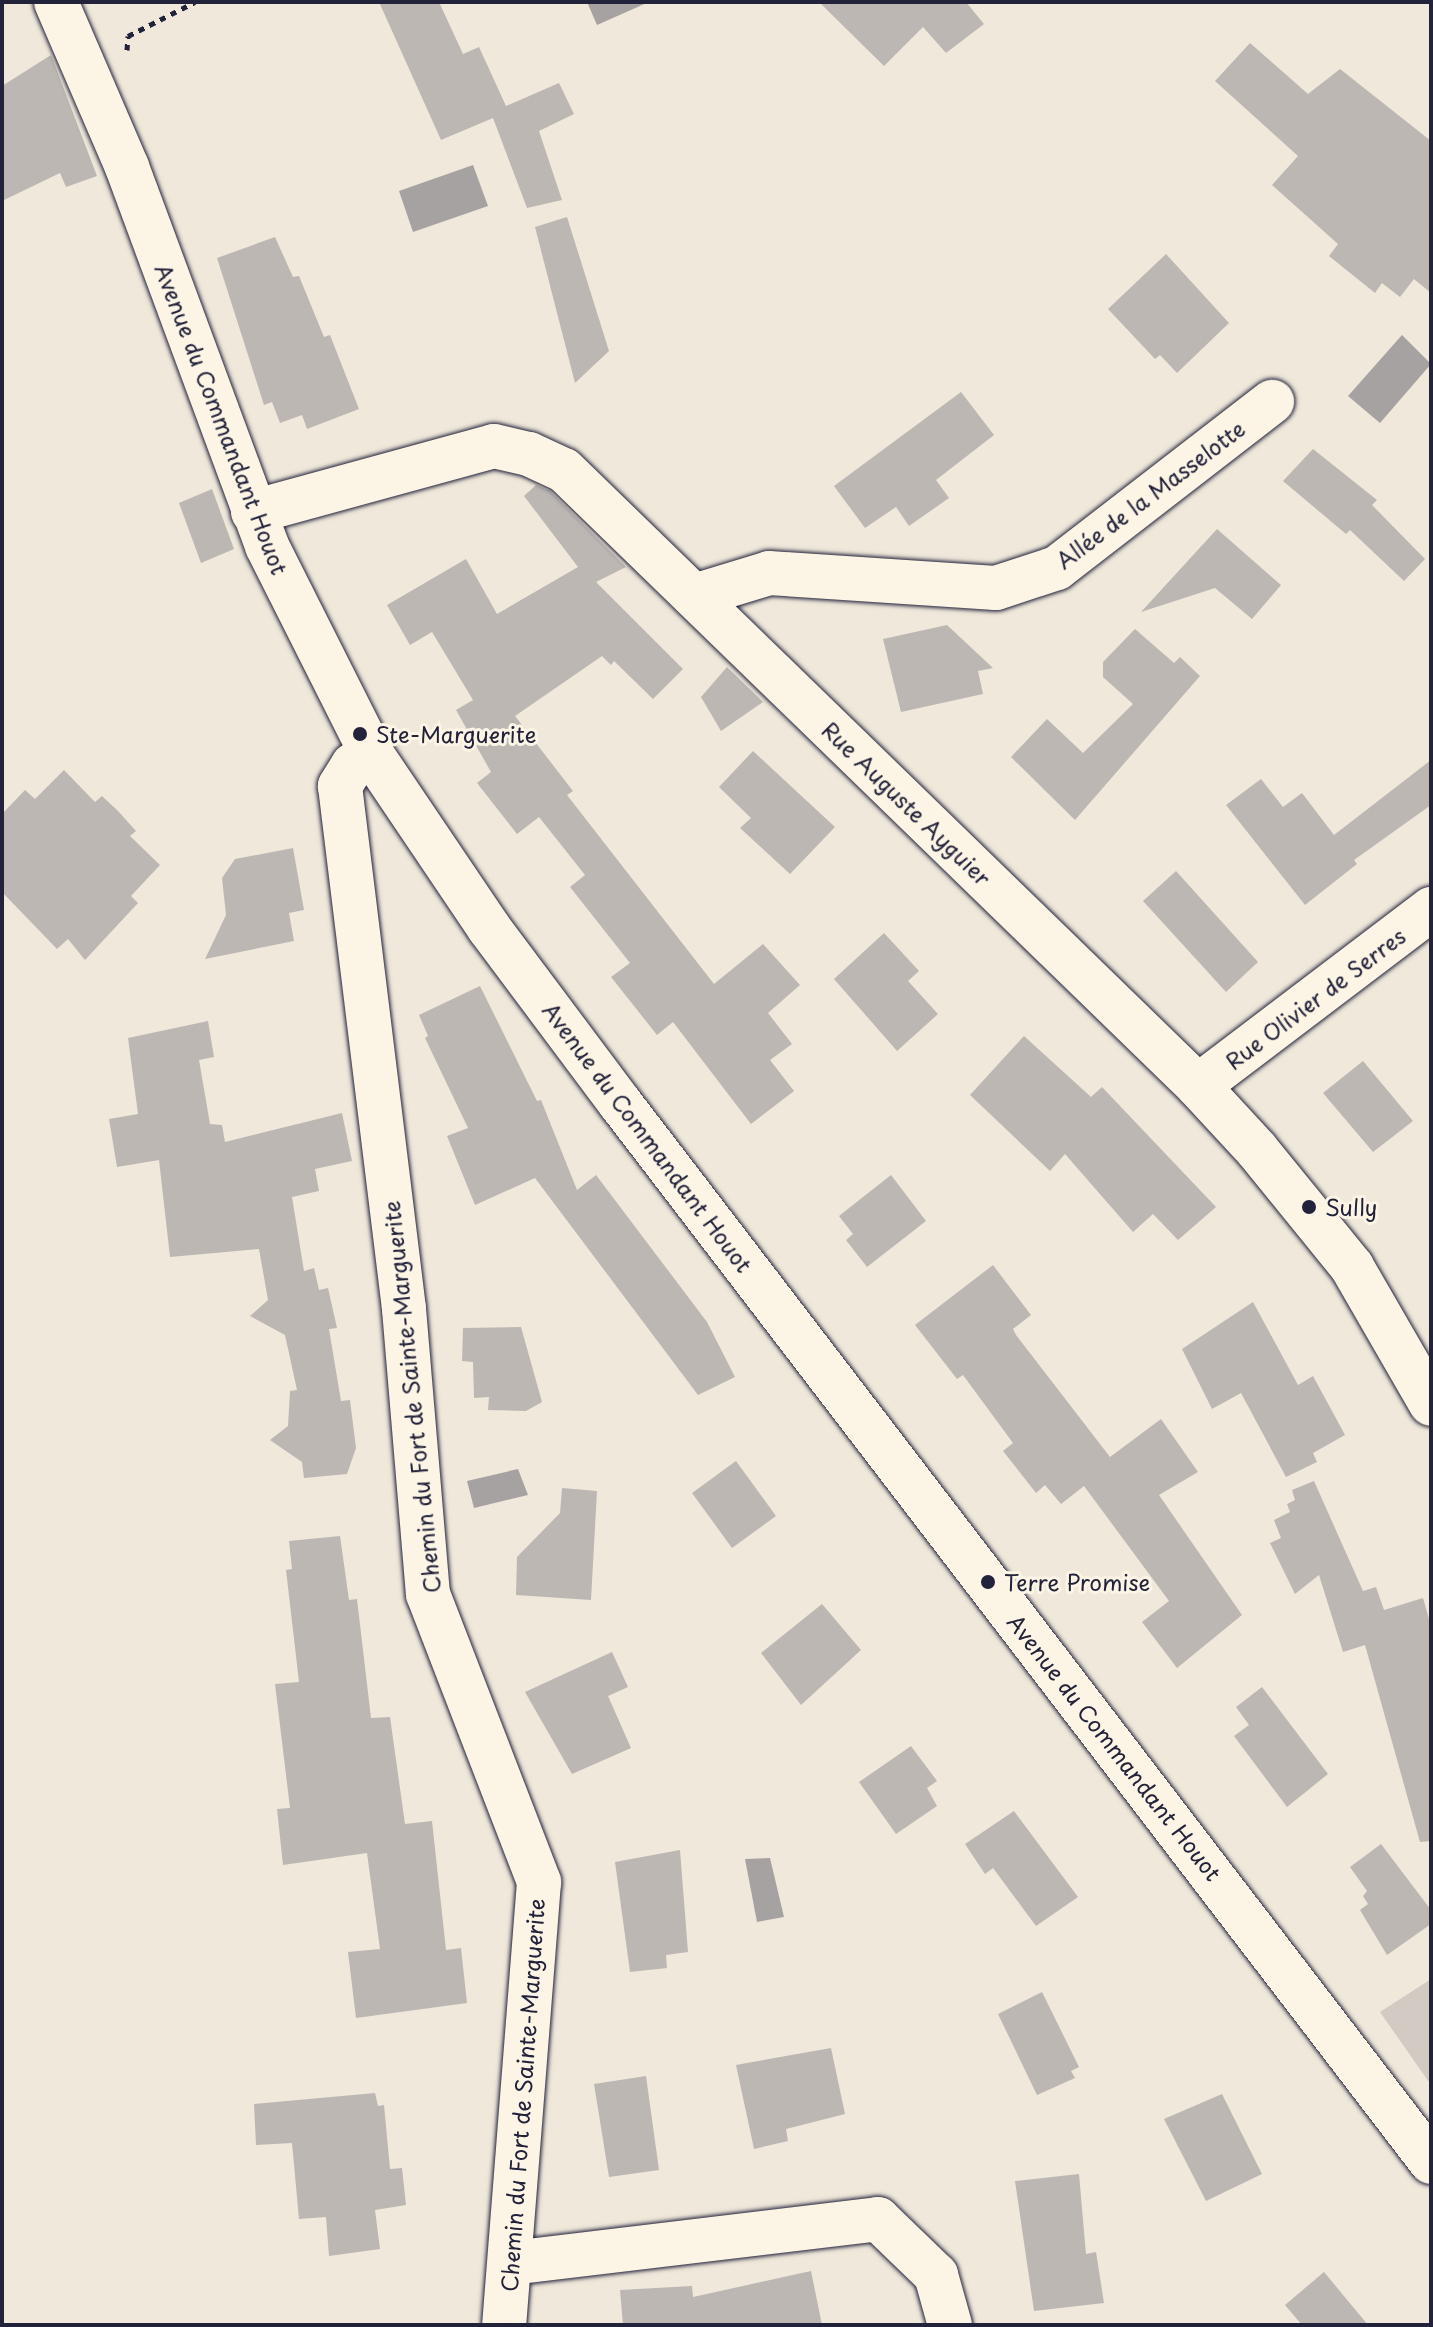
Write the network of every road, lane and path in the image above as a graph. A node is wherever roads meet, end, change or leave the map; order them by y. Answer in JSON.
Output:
{"nodes":[{"id":1,"x":56,"y":2,"type":"edge"},
{"id":2,"x":195,"y":2,"type":"edge"},
{"id":3,"x":127,"y":65,"type":"dead end"},
{"id":4,"x":1272,"y":402,"type":"dead end"},
{"id":5,"x":253,"y":512,"type":"junction"},
{"id":6,"x":694,"y":596,"type":"junction"},
{"id":7,"x":371,"y":753,"type":"junction"},
{"id":8,"x":1431,"y":909,"type":"edge"},
{"id":9,"x":1198,"y":1086,"type":"junction"},
{"id":10,"x":1431,"y":1404,"type":"edge"},
{"id":11,"x":1431,"y":2162,"type":"edge"},
{"id":12,"x":511,"y":2263,"type":"junction"},
{"id":13,"x":504,"y":2325,"type":"edge"},
{"id":14,"x":950,"y":2325,"type":"edge"}],
"edges":[{"from":1,"to":5,"type":"street","name":"Avenue du Commandant Houot"},
{"from":2,"to":3,"type":"path"},
{"from":4,"to":6,"type":"street","name":"Allée de la Masselotte"},
{"from":5,"to":6,"type":"street","name":"Rue Auguste Ayguier"},
{"from":5,"to":7,"type":"street","name":"Avenue du Commandant Houot"},
{"from":6,"to":9,"type":"street","name":"Rue Auguste Ayguier"},
{"from":7,"to":11,"type":"street","name":"Avenue du Commandant Houot"},
{"from":7,"to":12,"type":"street","name":"Chemin du Fort de Sainte-Marguerite"},
{"from":8,"to":9,"type":"street","name":"Rue Olivier de Serres"},
{"from":9,"to":10,"type":"street","name":"Rue Auguste Ayguier"},
{"from":12,"to":13,"type":"street","name":"Chemin du Fort de Sainte-Marguerite"},
{"from":12,"to":14,"type":"street"}]}
